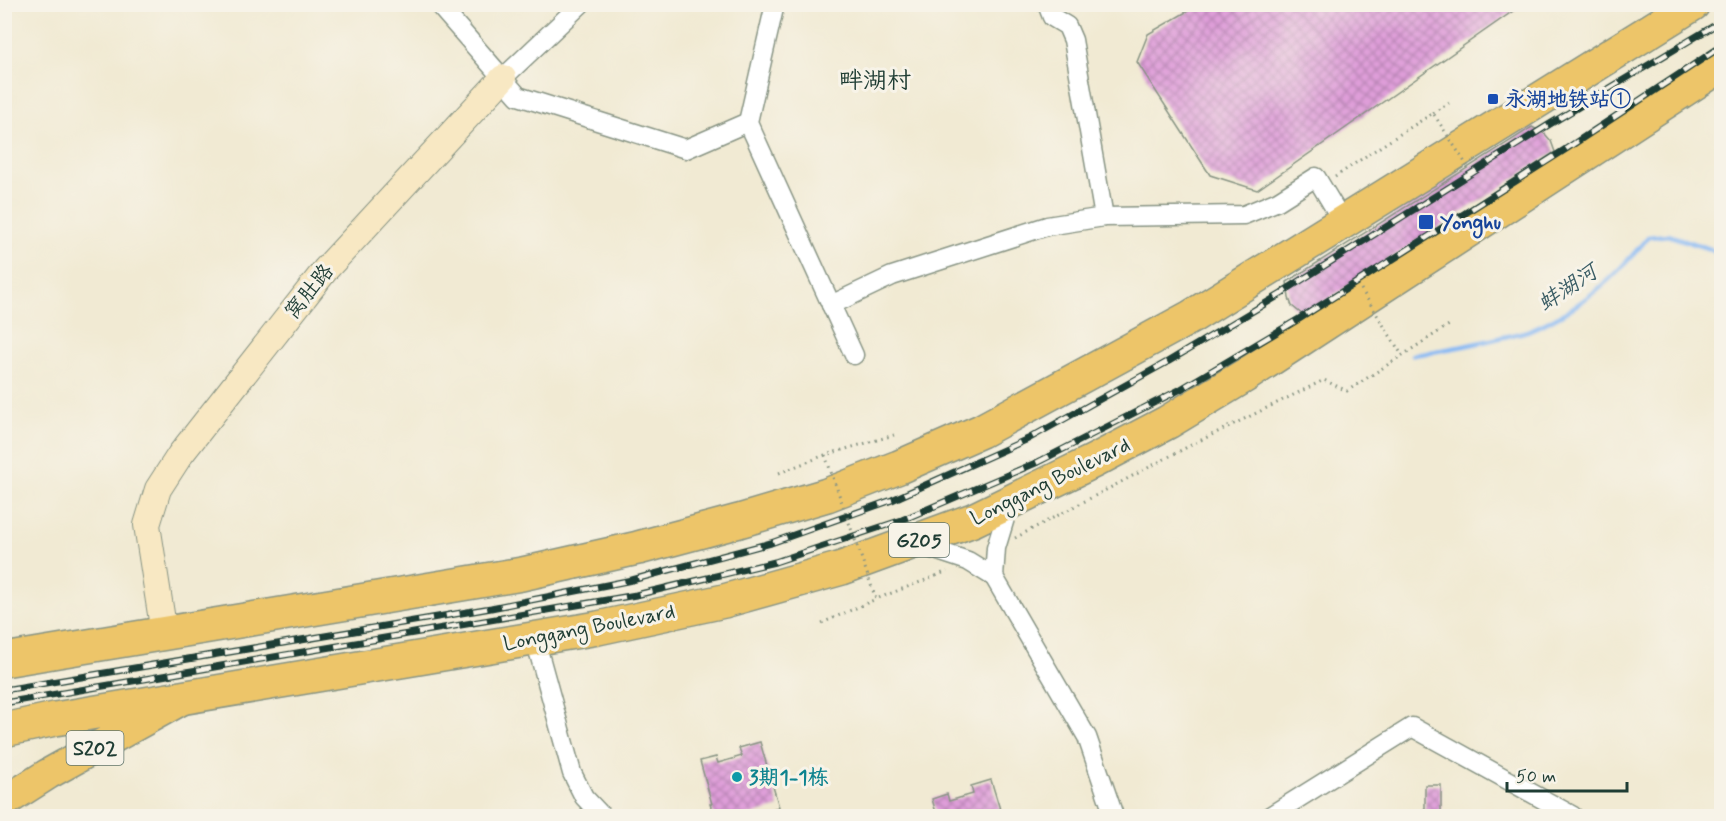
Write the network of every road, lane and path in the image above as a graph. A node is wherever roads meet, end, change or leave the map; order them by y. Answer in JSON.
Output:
{"nodes":[{"id":1,"x":438,"y":4,"type":"edge"},
{"id":2,"x":581,"y":4,"type":"edge"},
{"id":3,"x":775,"y":4,"type":"edge"},
{"id":4,"x":1047,"y":4,"type":"edge"},
{"id":5,"x":1693,"y":4,"type":"edge"},
{"id":6,"x":1722,"y":64,"type":"edge"},
{"id":7,"x":503,"y":78,"type":"junction"},
{"id":8,"x":1449,"y":103,"type":"dead end"},
{"id":9,"x":1433,"y":113,"type":"junction"},
{"id":10,"x":748,"y":122,"type":"junction"},
{"id":11,"x":1468,"y":167,"type":"dead end"},
{"id":12,"x":1322,"y":186,"type":"junction"},
{"id":13,"x":1104,"y":217,"type":"junction"},
{"id":14,"x":1343,"y":222,"type":"junction"},
{"id":15,"x":1361,"y":289,"type":"dead end"},
{"id":16,"x":831,"y":305,"type":"junction"},
{"id":17,"x":1449,"y":326,"type":"dead end"},
{"id":18,"x":854,"y":355,"type":"dead end"},
{"id":19,"x":1402,"y":355,"type":"junction"},
{"id":20,"x":894,"y":435,"type":"dead end"},
{"id":21,"x":825,"y":455,"type":"junction"},
{"id":22,"x":779,"y":473,"type":"dead end"},
{"id":23,"x":1010,"y":502,"type":"junction"},
{"id":24,"x":912,"y":543,"type":"junction"},
{"id":25,"x":996,"y":548,"type":"junction"},
{"id":26,"x":968,"y":561,"type":"junction"},
{"id":27,"x":994,"y":577,"type":"junction"},
{"id":28,"x":876,"y":599,"type":"junction"},
{"id":29,"x":822,"y":623,"type":"dead end"},
{"id":30,"x":164,"y":633,"type":"junction"},
{"id":31,"x":535,"y":639,"type":"junction"},
{"id":32,"x":4,"y":660,"type":"edge"},
{"id":33,"x":186,"y":698,"type":"junction"},
{"id":34,"x":4,"y":729,"type":"edge"},
{"id":35,"x":4,"y":802,"type":"edge"},
{"id":36,"x":602,"y":816,"type":"edge"},
{"id":37,"x":1114,"y":816,"type":"edge"},
{"id":38,"x":1270,"y":816,"type":"edge"},
{"id":39,"x":1573,"y":816,"type":"edge"}],
"edges":[{"from":1,"to":7,"type":"street"},
{"from":2,"to":7,"type":"street","name":"窝肚路"},
{"from":3,"to":10,"type":"street"},
{"from":4,"to":13,"type":"street"},
{"from":5,"to":14,"type":"highway"},
{"from":6,"to":23,"type":"highway","name":"Longgang Boulevard","number":"G205"},
{"from":7,"to":10,"type":"street"},
{"from":7,"to":30,"type":"street","name":"窝肚路"},
{"from":8,"to":9,"type":"path"},
{"from":9,"to":11,"type":"path","bridge":true},
{"from":9,"to":12,"type":"path","bridge":true},
{"from":10,"to":16,"type":"street"},
{"from":12,"to":13,"type":"street"},
{"from":12,"to":14,"type":"street"},
{"from":13,"to":16,"type":"street"},
{"from":14,"to":30,"type":"highway"},
{"from":15,"to":19,"type":"path","bridge":true},
{"from":16,"to":18,"type":"street"},
{"from":17,"to":19,"type":"path"},
{"from":19,"to":25,"type":"path"},
{"from":20,"to":21,"type":"path"},
{"from":21,"to":22,"type":"path"},
{"from":21,"to":28,"type":"path","bridge":true},
{"from":23,"to":24,"type":"highway","name":"Longgang Boulevard","number":"G205"},
{"from":23,"to":25,"type":"street"},
{"from":24,"to":26,"type":"street"},
{"from":24,"to":31,"type":"highway","name":"Longgang Boulevard","number":"G205"},
{"from":25,"to":27,"type":"street"},
{"from":26,"to":27,"type":"street"},
{"from":26,"to":28,"type":"path","bridge":true},
{"from":27,"to":37,"type":"street"},
{"from":28,"to":29,"type":"path"},
{"from":30,"to":32,"type":"highway"},
{"from":31,"to":33,"type":"highway","name":"Longgang Boulevard","number":"G205"},
{"from":31,"to":36,"type":"street"},
{"from":33,"to":34,"type":"highway","name":"Longgang Boulevard","number":"G205"},
{"from":33,"to":35,"type":"main road","number":"S202"},
{"from":38,"to":39,"type":"street"}]}
